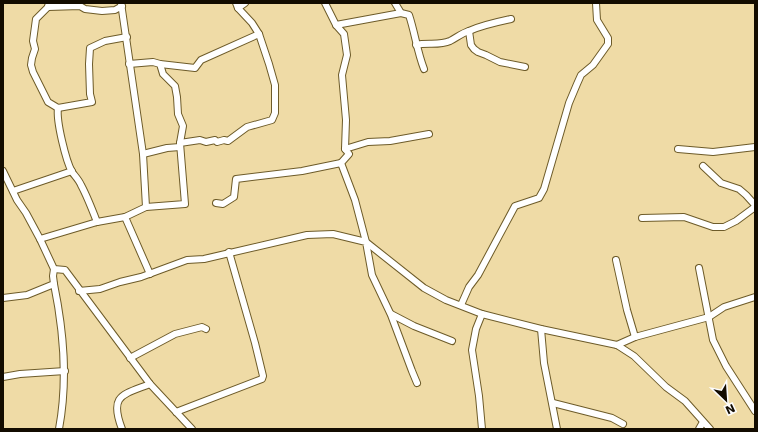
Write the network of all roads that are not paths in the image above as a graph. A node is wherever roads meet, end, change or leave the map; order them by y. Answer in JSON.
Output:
{"nodes":[{"id":1,"x":245,"y":3,"type":"edge"},
{"id":2,"x":325,"y":3,"type":"edge"},
{"id":3,"x":395,"y":3,"type":"edge"},
{"id":4,"x":596,"y":3,"type":"edge"},
{"id":5,"x":48,"y":5,"type":"edge"},
{"id":6,"x":121,"y":5,"type":"edge"},
{"id":7,"x":237,"y":6,"type":"edge"},
{"id":8,"x":401,"y":13,"type":"junction"},
{"id":9,"x":511,"y":18,"type":"dead end"},
{"id":10,"x":336,"y":25,"type":"junction"},
{"id":11,"x":469,"y":31,"type":"junction"},
{"id":12,"x":258,"y":34,"type":"junction"},
{"id":13,"x":127,"y":37,"type":"junction"},
{"id":14,"x":416,"y":45,"type":"junction"},
{"id":15,"x":129,"y":64,"type":"junction"},
{"id":16,"x":160,"y":64,"type":"junction"},
{"id":17,"x":525,"y":67,"type":"dead end"},
{"id":18,"x":424,"y":69,"type":"dead end"},
{"id":19,"x":58,"y":108,"type":"junction"},
{"id":20,"x":429,"y":134,"type":"dead end"},
{"id":21,"x":180,"y":145,"type":"junction"},
{"id":22,"x":755,"y":147,"type":"edge"},
{"id":23,"x":345,"y":149,"type":"junction"},
{"id":24,"x":678,"y":149,"type":"dead end"},
{"id":25,"x":143,"y":154,"type":"junction"},
{"id":26,"x":341,"y":163,"type":"junction"},
{"id":27,"x":703,"y":166,"type":"dead end"},
{"id":28,"x":3,"y":171,"type":"edge"},
{"id":29,"x":72,"y":171,"type":"junction"},
{"id":30,"x":13,"y":191,"type":"junction"},
{"id":31,"x":216,"y":203,"type":"dead end"},
{"id":32,"x":755,"y":206,"type":"edge"},
{"id":33,"x":146,"y":207,"type":"junction"},
{"id":34,"x":125,"y":217,"type":"junction"},
{"id":35,"x":642,"y":218,"type":"dead end"},
{"id":36,"x":97,"y":222,"type":"junction"},
{"id":37,"x":40,"y":239,"type":"junction"},
{"id":38,"x":366,"y":242,"type":"junction"},
{"id":39,"x":229,"y":252,"type":"junction"},
{"id":40,"x":616,"y":260,"type":"dead end"},
{"id":41,"x":699,"y":268,"type":"dead end"},
{"id":42,"x":54,"y":269,"type":"junction"},
{"id":43,"x":150,"y":274,"type":"junction"},
{"id":44,"x":54,"y":284,"type":"junction"},
{"id":45,"x":79,"y":291,"type":"junction"},
{"id":46,"x":755,"y":297,"type":"edge"},
{"id":47,"x":3,"y":298,"type":"edge"},
{"id":48,"x":462,"y":305,"type":"junction"},
{"id":49,"x":391,"y":314,"type":"junction"},
{"id":50,"x":482,"y":314,"type":"junction"},
{"id":51,"x":709,"y":317,"type":"junction"},
{"id":52,"x":206,"y":329,"type":"dead end"},
{"id":53,"x":541,"y":329,"type":"junction"},
{"id":54,"x":635,"y":337,"type":"junction"},
{"id":55,"x":452,"y":341,"type":"dead end"},
{"id":56,"x":617,"y":344,"type":"junction"},
{"id":57,"x":130,"y":358,"type":"junction"},
{"id":58,"x":65,"y":370,"type":"junction"},
{"id":59,"x":3,"y":377,"type":"edge"},
{"id":60,"x":417,"y":383,"type":"dead end"},
{"id":61,"x":150,"y":384,"type":"junction"},
{"id":62,"x":553,"y":403,"type":"junction"},
{"id":63,"x":755,"y":411,"type":"edge"},
{"id":64,"x":176,"y":412,"type":"junction"},
{"id":65,"x":703,"y":422,"type":"junction"},
{"id":66,"x":623,"y":424,"type":"dead end"},
{"id":67,"x":59,"y":429,"type":"edge"},
{"id":68,"x":122,"y":429,"type":"edge"},
{"id":69,"x":192,"y":429,"type":"edge"},
{"id":70,"x":482,"y":429,"type":"edge"},
{"id":71,"x":557,"y":429,"type":"edge"},
{"id":72,"x":699,"y":429,"type":"edge"},
{"id":73,"x":710,"y":429,"type":"edge"}],
"edges":[{"from":1,"to":7,"type":"street"},
{"from":2,"to":10,"type":"street"},
{"from":3,"to":8,"type":"street"},
{"from":4,"to":48,"type":"street"},
{"from":5,"to":6,"type":"street"},
{"from":5,"to":19,"type":"street"},
{"from":6,"to":13,"type":"street"},
{"from":7,"to":12,"type":"street"},
{"from":8,"to":10,"type":"street"},
{"from":8,"to":14,"type":"street"},
{"from":9,"to":11,"type":"street"},
{"from":10,"to":23,"type":"street"},
{"from":11,"to":14,"type":"street"},
{"from":11,"to":17,"type":"street"},
{"from":12,"to":16,"type":"street"},
{"from":12,"to":21,"type":"street"},
{"from":13,"to":15,"type":"street"},
{"from":13,"to":19,"type":"street"},
{"from":14,"to":18,"type":"street"},
{"from":15,"to":16,"type":"street"},
{"from":15,"to":25,"type":"street"},
{"from":16,"to":21,"type":"street"},
{"from":19,"to":29,"type":"street"},
{"from":20,"to":23,"type":"street"},
{"from":21,"to":25,"type":"street"},
{"from":21,"to":33,"type":"street"},
{"from":22,"to":24,"type":"street"},
{"from":23,"to":26,"type":"street"},
{"from":25,"to":33,"type":"street"},
{"from":26,"to":31,"type":"street"},
{"from":26,"to":38,"type":"street"},
{"from":27,"to":32,"type":"street"},
{"from":28,"to":30,"type":"street"},
{"from":29,"to":30,"type":"street"},
{"from":29,"to":36,"type":"street"},
{"from":30,"to":37,"type":"street"},
{"from":32,"to":35,"type":"street"},
{"from":33,"to":34,"type":"street"},
{"from":34,"to":36,"type":"street"},
{"from":34,"to":43,"type":"street"},
{"from":36,"to":37,"type":"street"},
{"from":37,"to":42,"type":"street"},
{"from":38,"to":39,"type":"street"},
{"from":38,"to":48,"type":"street"},
{"from":38,"to":49,"type":"street"},
{"from":39,"to":43,"type":"street"},
{"from":39,"to":64,"type":"street"},
{"from":40,"to":54,"type":"street"},
{"from":41,"to":51,"type":"street"},
{"from":42,"to":44,"type":"street"},
{"from":42,"to":45,"type":"street"},
{"from":43,"to":45,"type":"street"},
{"from":44,"to":47,"type":"street"},
{"from":44,"to":58,"type":"street"},
{"from":45,"to":57,"type":"street"},
{"from":46,"to":51,"type":"street"},
{"from":48,"to":50,"type":"street"},
{"from":49,"to":55,"type":"street"},
{"from":49,"to":60,"type":"street"},
{"from":50,"to":53,"type":"street"},
{"from":50,"to":70,"type":"street"},
{"from":51,"to":54,"type":"street"},
{"from":51,"to":63,"type":"street"},
{"from":52,"to":57,"type":"street"},
{"from":53,"to":56,"type":"street"},
{"from":53,"to":62,"type":"street"},
{"from":54,"to":56,"type":"street"},
{"from":56,"to":65,"type":"street"},
{"from":57,"to":61,"type":"street"},
{"from":58,"to":59,"type":"street"},
{"from":58,"to":67,"type":"street"},
{"from":61,"to":64,"type":"street"},
{"from":61,"to":68,"type":"street"},
{"from":62,"to":66,"type":"street"},
{"from":62,"to":71,"type":"street"},
{"from":64,"to":69,"type":"street"},
{"from":65,"to":72,"type":"street"},
{"from":65,"to":73,"type":"street"}]}
